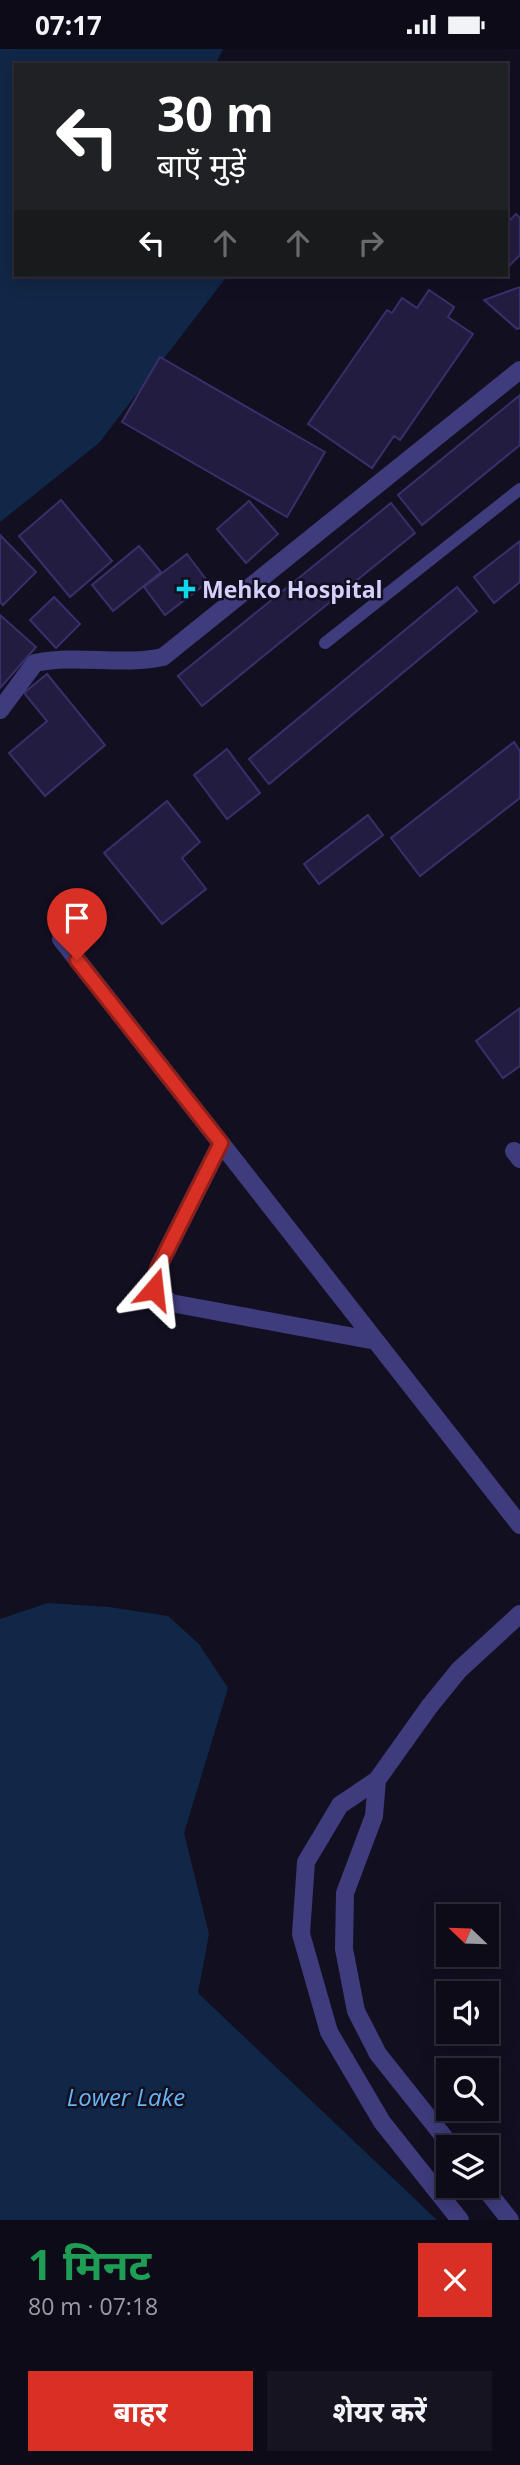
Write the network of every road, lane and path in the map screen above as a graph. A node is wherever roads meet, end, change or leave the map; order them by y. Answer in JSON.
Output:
{"nodes":[{"id":1,"x":520,"y":370,"type":"edge"},
{"id":2,"x":520,"y":489,"type":"edge"},
{"id":3,"x":325,"y":643,"type":"dead end"},
{"id":4,"x":0,"y":710,"type":"edge"},
{"id":5,"x":61,"y":939,"type":"dead end"},
{"id":6,"x":221,"y":1143,"type":"junction"},
{"id":7,"x":376,"y":1341,"type":"junction"},
{"id":8,"x":520,"y":1525,"type":"edge"},
{"id":9,"x":520,"y":1614,"type":"edge"},
{"id":10,"x":377,"y":1780,"type":"junction"},
{"id":11,"x":442,"y":2135,"type":"edge"},
{"id":12,"x":493,"y":2198,"type":"edge"},
{"id":13,"x":460,"y":2220,"type":"edge"},
{"id":14,"x":510,"y":2220,"type":"edge"}],
"edges":[{"from":1,"to":4,"type":"street"},
{"from":2,"to":3,"type":"lane"},
{"from":5,"to":6,"type":"street"},
{"from":6,"to":7,"type":"street"},
{"from":6,"to":7,"type":"street"},
{"from":7,"to":8,"type":"street"},
{"from":9,"to":10,"type":"street"},
{"from":10,"to":11,"type":"street"},
{"from":10,"to":13,"type":"street"},
{"from":12,"to":14,"type":"street"}]}
